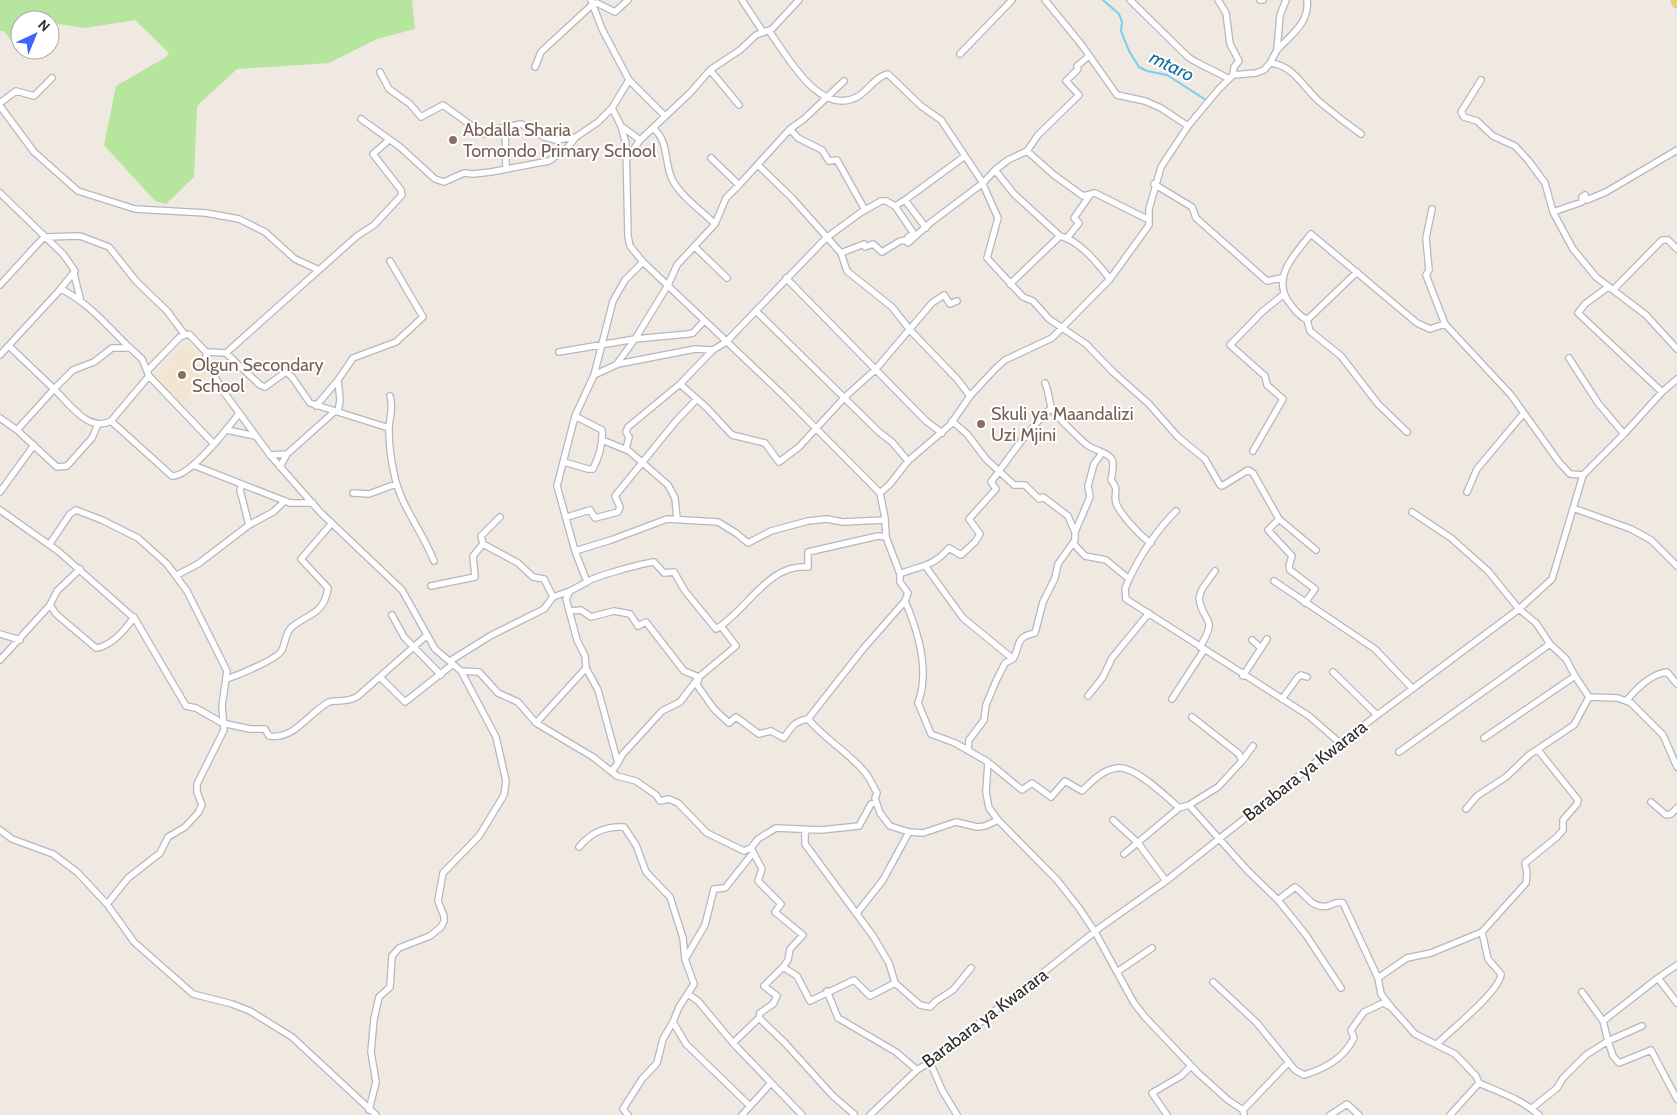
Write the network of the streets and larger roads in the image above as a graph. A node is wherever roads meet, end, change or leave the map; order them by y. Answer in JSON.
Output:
{"nodes":[{"id":1,"x":628,"y":0,"type":"edge"},
{"id":2,"x":742,"y":0,"type":"edge"},
{"id":3,"x":799,"y":0,"type":"edge"},
{"id":4,"x":1012,"y":0,"type":"edge"},
{"id":5,"x":1045,"y":0,"type":"edge"},
{"id":6,"x":1130,"y":0,"type":"edge"},
{"id":7,"x":1218,"y":0,"type":"edge"},
{"id":8,"x":1286,"y":0,"type":"edge"},
{"id":9,"x":1307,"y":0,"type":"edge"},
{"id":10,"x":592,"y":2,"type":"edge"},
{"id":11,"x":766,"y":31,"type":"junction"},
{"id":12,"x":1276,"y":50,"type":"junction"},
{"id":13,"x":960,"y":54,"type":"dead end"},
{"id":14,"x":1089,"y":56,"type":"junction"},
{"id":15,"x":1270,"y":63,"type":"junction"},
{"id":16,"x":535,"y":67,"type":"dead end"},
{"id":17,"x":710,"y":70,"type":"junction"},
{"id":18,"x":380,"y":72,"type":"dead end"},
{"id":19,"x":1231,"y":77,"type":"junction"},
{"id":20,"x":52,"y":78,"type":"dead end"},
{"id":21,"x":629,"y":80,"type":"junction"},
{"id":22,"x":844,"y":80,"type":"dead end"},
{"id":23,"x":1481,"y":80,"type":"dead end"},
{"id":24,"x":828,"y":98,"type":"junction"},
{"id":25,"x":0,"y":104,"type":"edge"},
{"id":26,"x":739,"y":105,"type":"dead end"},
{"id":27,"x":612,"y":108,"type":"junction"},
{"id":28,"x":664,"y":116,"type":"junction"},
{"id":29,"x":361,"y":119,"type":"dead end"},
{"id":30,"x":622,"y":126,"type":"junction"},
{"id":31,"x":1188,"y":126,"type":"junction"},
{"id":32,"x":505,"y":127,"type":"junction"},
{"id":33,"x":790,"y":128,"type":"junction"},
{"id":34,"x":654,"y":129,"type":"junction"},
{"id":35,"x":1361,"y":134,"type":"dead end"},
{"id":36,"x":576,"y":137,"type":"junction"},
{"id":37,"x":389,"y":140,"type":"junction"},
{"id":38,"x":640,"y":140,"type":"junction"},
{"id":39,"x":1677,"y":150,"type":"edge"},
{"id":40,"x":1027,"y":151,"type":"junction"},
{"id":41,"x":965,"y":156,"type":"junction"},
{"id":42,"x":711,"y":158,"type":"dead end"},
{"id":43,"x":627,"y":159,"type":"junction"},
{"id":44,"x":759,"y":166,"type":"junction"},
{"id":45,"x":506,"y":169,"type":"junction"},
{"id":46,"x":995,"y":170,"type":"junction"},
{"id":47,"x":983,"y":183,"type":"junction"},
{"id":48,"x":1154,"y":184,"type":"junction"},
{"id":49,"x":739,"y":186,"type":"junction"},
{"id":50,"x":0,"y":193,"type":"edge"},
{"id":51,"x":1090,"y":195,"type":"junction"},
{"id":52,"x":905,"y":200,"type":"junction"},
{"id":53,"x":895,"y":206,"type":"junction"},
{"id":54,"x":1432,"y":209,"type":"dead end"},
{"id":55,"x":866,"y":210,"type":"junction"},
{"id":56,"x":1553,"y":212,"type":"junction"},
{"id":57,"x":1149,"y":220,"type":"junction"},
{"id":58,"x":715,"y":224,"type":"junction"},
{"id":59,"x":926,"y":228,"type":"junction"},
{"id":60,"x":1060,"y":236,"type":"junction"},
{"id":61,"x":44,"y":237,"type":"junction"},
{"id":62,"x":826,"y":238,"type":"junction"},
{"id":63,"x":1067,"y":238,"type":"junction"},
{"id":64,"x":900,"y":241,"type":"junction"},
{"id":65,"x":695,"y":247,"type":"junction"},
{"id":66,"x":1677,"y":249,"type":"edge"},
{"id":67,"x":841,"y":254,"type":"junction"},
{"id":68,"x":390,"y":260,"type":"dead end"},
{"id":69,"x":643,"y":262,"type":"junction"},
{"id":70,"x":319,"y":270,"type":"junction"},
{"id":71,"x":1356,"y":272,"type":"junction"},
{"id":72,"x":74,"y":274,"type":"junction"},
{"id":73,"x":727,"y":278,"type":"dead end"},
{"id":74,"x":786,"y":278,"type":"junction"},
{"id":75,"x":1281,"y":278,"type":"junction"},
{"id":76,"x":1110,"y":279,"type":"junction"},
{"id":77,"x":1010,"y":284,"type":"junction"},
{"id":78,"x":0,"y":285,"type":"edge"},
{"id":79,"x":668,"y":285,"type":"junction"},
{"id":80,"x":1611,"y":288,"type":"junction"},
{"id":81,"x":61,"y":289,"type":"junction"},
{"id":82,"x":1284,"y":294,"type":"junction"},
{"id":83,"x":80,"y":298,"type":"junction"},
{"id":84,"x":957,"y":301,"type":"dead end"},
{"id":85,"x":756,"y":311,"type":"junction"},
{"id":86,"x":1307,"y":320,"type":"junction"},
{"id":87,"x":704,"y":321,"type":"junction"},
{"id":88,"x":1445,"y":324,"type":"junction"},
{"id":89,"x":1063,"y":327,"type":"junction"},
{"id":90,"x":910,"y":330,"type":"junction"},
{"id":91,"x":185,"y":335,"type":"junction"},
{"id":92,"x":635,"y":339,"type":"junction"},
{"id":93,"x":726,"y":342,"type":"junction"},
{"id":94,"x":8,"y":346,"type":"junction"},
{"id":95,"x":602,"y":346,"type":"junction"},
{"id":96,"x":130,"y":348,"type":"junction"},
{"id":97,"x":1677,"y":349,"type":"edge"},
{"id":98,"x":713,"y":350,"type":"junction"},
{"id":99,"x":206,"y":352,"type":"junction"},
{"id":100,"x":559,"y":352,"type":"dead end"},
{"id":101,"x":226,"y":354,"type":"junction"},
{"id":102,"x":0,"y":355,"type":"edge"},
{"id":103,"x":1568,"y":358,"type":"dead end"},
{"id":104,"x":616,"y":365,"type":"junction"},
{"id":105,"x":875,"y":370,"type":"junction"},
{"id":106,"x":148,"y":374,"type":"junction"},
{"id":107,"x":594,"y":376,"type":"junction"},
{"id":108,"x":1677,"y":379,"type":"edge"},
{"id":109,"x":338,"y":380,"type":"junction"},
{"id":110,"x":1045,"y":383,"type":"dead end"},
{"id":111,"x":680,"y":384,"type":"junction"},
{"id":112,"x":54,"y":389,"type":"junction"},
{"id":113,"x":1662,"y":392,"type":"junction"},
{"id":114,"x":390,"y":396,"type":"dead end"},
{"id":115,"x":970,"y":396,"type":"junction"},
{"id":116,"x":845,"y":397,"type":"junction"},
{"id":117,"x":697,"y":399,"type":"junction"},
{"id":118,"x":316,"y":406,"type":"junction"},
{"id":119,"x":1052,"y":408,"type":"junction"},
{"id":120,"x":336,"y":412,"type":"junction"},
{"id":121,"x":1523,"y":414,"type":"junction"},
{"id":122,"x":238,"y":415,"type":"junction"},
{"id":123,"x":575,"y":416,"type":"junction"},
{"id":124,"x":0,"y":418,"type":"edge"},
{"id":125,"x":111,"y":421,"type":"junction"},
{"id":126,"x":952,"y":421,"type":"junction"},
{"id":127,"x":98,"y":424,"type":"junction"},
{"id":128,"x":389,"y":428,"type":"junction"},
{"id":129,"x":815,"y":428,"type":"junction"},
{"id":130,"x":17,"y":430,"type":"junction"},
{"id":131,"x":226,"y":430,"type":"junction"},
{"id":132,"x":942,"y":432,"type":"junction"},
{"id":133,"x":1407,"y":432,"type":"dead end"},
{"id":134,"x":1624,"y":434,"type":"junction"},
{"id":135,"x":254,"y":436,"type":"junction"},
{"id":136,"x":602,"y":440,"type":"junction"},
{"id":137,"x":213,"y":443,"type":"junction"},
{"id":138,"x":34,"y":445,"type":"junction"},
{"id":139,"x":626,"y":449,"type":"junction"},
{"id":140,"x":1253,"y":451,"type":"dead end"},
{"id":141,"x":1102,"y":452,"type":"junction"},
{"id":142,"x":287,"y":454,"type":"junction"},
{"id":143,"x":270,"y":455,"type":"junction"},
{"id":144,"x":564,"y":462,"type":"junction"},
{"id":145,"x":908,"y":462,"type":"junction"},
{"id":146,"x":644,"y":463,"type":"junction"},
{"id":147,"x":193,"y":465,"type":"junction"},
{"id":148,"x":280,"y":468,"type":"junction"},
{"id":149,"x":997,"y":470,"type":"junction"},
{"id":150,"x":1583,"y":475,"type":"junction"},
{"id":151,"x":396,"y":484,"type":"junction"},
{"id":152,"x":242,"y":485,"type":"junction"},
{"id":153,"x":0,"y":492,"type":"edge"},
{"id":154,"x":1468,"y":492,"type":"dead end"},
{"id":155,"x":354,"y":493,"type":"dead end"},
{"id":156,"x":880,"y":493,"type":"junction"},
{"id":157,"x":285,"y":501,"type":"junction"},
{"id":158,"x":312,"y":503,"type":"junction"},
{"id":159,"x":1573,"y":508,"type":"junction"},
{"id":160,"x":0,"y":510,"type":"edge"},
{"id":161,"x":1176,"y":511,"type":"dead end"},
{"id":162,"x":1412,"y":512,"type":"dead end"},
{"id":163,"x":500,"y":517,"type":"dead end"},
{"id":164,"x":567,"y":517,"type":"junction"},
{"id":165,"x":677,"y":519,"type":"junction"},
{"id":166,"x":1279,"y":519,"type":"junction"},
{"id":167,"x":884,"y":520,"type":"junction"},
{"id":168,"x":332,"y":523,"type":"junction"},
{"id":169,"x":248,"y":525,"type":"junction"},
{"id":170,"x":1075,"y":532,"type":"junction"},
{"id":171,"x":886,"y":537,"type":"junction"},
{"id":172,"x":1073,"y":543,"type":"junction"},
{"id":173,"x":48,"y":544,"type":"junction"},
{"id":174,"x":483,"y":544,"type":"junction"},
{"id":175,"x":1151,"y":544,"type":"junction"},
{"id":176,"x":575,"y":550,"type":"junction"},
{"id":177,"x":1316,"y":550,"type":"dead end"},
{"id":178,"x":434,"y":560,"type":"dead end"},
{"id":179,"x":1677,"y":566,"type":"edge"},
{"id":180,"x":926,"y":567,"type":"junction"},
{"id":181,"x":80,"y":569,"type":"junction"},
{"id":182,"x":1215,"y":571,"type":"dead end"},
{"id":183,"x":900,"y":574,"type":"junction"},
{"id":184,"x":177,"y":575,"type":"junction"},
{"id":185,"x":1129,"y":579,"type":"junction"},
{"id":186,"x":1274,"y":581,"type":"dead end"},
{"id":187,"x":587,"y":582,"type":"junction"},
{"id":188,"x":431,"y":586,"type":"dead end"},
{"id":189,"x":570,"y":591,"type":"junction"},
{"id":190,"x":553,"y":597,"type":"junction"},
{"id":191,"x":906,"y":601,"type":"junction"},
{"id":192,"x":1305,"y":603,"type":"junction"},
{"id":193,"x":50,"y":606,"type":"junction"},
{"id":194,"x":1519,"y":609,"type":"junction"},
{"id":195,"x":569,"y":611,"type":"junction"},
{"id":196,"x":1149,"y":613,"type":"junction"},
{"id":197,"x":44,"y":614,"type":"junction"},
{"id":198,"x":56,"y":614,"type":"junction"},
{"id":199,"x":392,"y":615,"type":"dead end"},
{"id":200,"x":134,"y":617,"type":"junction"},
{"id":201,"x":721,"y":626,"type":"junction"},
{"id":202,"x":0,"y":634,"type":"edge"},
{"id":203,"x":426,"y":636,"type":"junction"},
{"id":204,"x":1267,"y":639,"type":"dead end"},
{"id":205,"x":20,"y":640,"type":"junction"},
{"id":206,"x":1252,"y":640,"type":"dead end"},
{"id":207,"x":1550,"y":644,"type":"junction"},
{"id":208,"x":414,"y":647,"type":"junction"},
{"id":209,"x":1202,"y":648,"type":"junction"},
{"id":210,"x":1261,"y":648,"type":"junction"},
{"id":211,"x":1012,"y":659,"type":"junction"},
{"id":212,"x":0,"y":660,"type":"edge"},
{"id":213,"x":452,"y":662,"type":"junction"},
{"id":214,"x":586,"y":668,"type":"junction"},
{"id":215,"x":461,"y":671,"type":"junction"},
{"id":216,"x":1333,"y":672,"type":"dead end"},
{"id":217,"x":441,"y":675,"type":"junction"},
{"id":218,"x":1243,"y":676,"type":"junction"},
{"id":219,"x":1575,"y":676,"type":"junction"},
{"id":220,"x":699,"y":677,"type":"junction"},
{"id":221,"x":381,"y":678,"type":"junction"},
{"id":222,"x":1307,"y":678,"type":"dead end"},
{"id":223,"x":227,"y":679,"type":"junction"},
{"id":224,"x":1677,"y":684,"type":"edge"},
{"id":225,"x":1412,"y":688,"type":"junction"},
{"id":226,"x":1088,"y":696,"type":"dead end"},
{"id":227,"x":1590,"y":697,"type":"junction"},
{"id":228,"x":1172,"y":699,"type":"dead end"},
{"id":229,"x":1282,"y":699,"type":"junction"},
{"id":230,"x":1627,"y":700,"type":"junction"},
{"id":231,"x":1377,"y":715,"type":"junction"},
{"id":232,"x":1192,"y":718,"type":"dead end"},
{"id":233,"x":808,"y":719,"type":"junction"},
{"id":234,"x":536,"y":723,"type":"junction"},
{"id":235,"x":225,"y":724,"type":"junction"},
{"id":236,"x":1484,"y":738,"type":"dead end"},
{"id":237,"x":1340,"y":743,"type":"junction"},
{"id":238,"x":1253,"y":746,"type":"dead end"},
{"id":239,"x":968,"y":750,"type":"junction"},
{"id":240,"x":1538,"y":750,"type":"junction"},
{"id":241,"x":1399,"y":752,"type":"dead end"},
{"id":242,"x":1242,"y":761,"type":"junction"},
{"id":243,"x":988,"y":762,"type":"junction"},
{"id":244,"x":618,"y":763,"type":"junction"},
{"id":245,"x":1677,"y":768,"type":"edge"},
{"id":246,"x":612,"y":771,"type":"junction"},
{"id":247,"x":876,"y":802,"type":"junction"},
{"id":248,"x":1652,"y":802,"type":"dead end"},
{"id":249,"x":1189,"y":805,"type":"junction"},
{"id":250,"x":1179,"y":808,"type":"junction"},
{"id":251,"x":1677,"y":808,"type":"edge"},
{"id":252,"x":1466,"y":809,"type":"dead end"},
{"id":253,"x":998,"y":820,"type":"junction"},
{"id":254,"x":1113,"y":820,"type":"dead end"},
{"id":255,"x":0,"y":830,"type":"edge"},
{"id":256,"x":805,"y":830,"type":"junction"},
{"id":257,"x":909,"y":832,"type":"junction"},
{"id":258,"x":1218,"y":839,"type":"junction"},
{"id":259,"x":1138,"y":843,"type":"junction"},
{"id":260,"x":580,"y":847,"type":"dead end"},
{"id":261,"x":752,"y":850,"type":"junction"},
{"id":262,"x":1124,"y":854,"type":"dead end"},
{"id":263,"x":1166,"y":881,"type":"junction"},
{"id":264,"x":1278,"y":900,"type":"junction"},
{"id":265,"x":107,"y":904,"type":"junction"},
{"id":266,"x":857,"y":913,"type":"junction"},
{"id":267,"x":1095,"y":932,"type":"junction"},
{"id":268,"x":1482,"y":932,"type":"junction"},
{"id":269,"x":1152,"y":948,"type":"dead end"},
{"id":270,"x":685,"y":959,"type":"junction"},
{"id":271,"x":1677,"y":965,"type":"edge"},
{"id":272,"x":783,"y":967,"type":"junction"},
{"id":273,"x":971,"y":968,"type":"dead end"},
{"id":274,"x":1117,"y":972,"type":"junction"},
{"id":275,"x":1378,"y":978,"type":"junction"},
{"id":276,"x":1658,"y":978,"type":"junction"},
{"id":277,"x":1213,"y":982,"type":"dead end"},
{"id":278,"x":895,"y":983,"type":"junction"},
{"id":279,"x":1341,"y":988,"type":"dead end"},
{"id":280,"x":827,"y":991,"type":"junction"},
{"id":281,"x":1582,"y":992,"type":"dead end"},
{"id":282,"x":688,"y":994,"type":"junction"},
{"id":283,"x":1677,"y":1003,"type":"edge"},
{"id":284,"x":1391,"y":1007,"type":"junction"},
{"id":285,"x":759,"y":1018,"type":"junction"},
{"id":286,"x":1603,"y":1021,"type":"junction"},
{"id":287,"x":673,"y":1022,"type":"junction"},
{"id":288,"x":1642,"y":1026,"type":"dead end"},
{"id":289,"x":1608,"y":1041,"type":"junction"},
{"id":290,"x":733,"y":1043,"type":"junction"},
{"id":291,"x":1437,"y":1044,"type":"junction"},
{"id":292,"x":930,"y":1062,"type":"junction"},
{"id":293,"x":1288,"y":1063,"type":"junction"},
{"id":294,"x":1191,"y":1066,"type":"junction"},
{"id":295,"x":918,"y":1070,"type":"junction"},
{"id":296,"x":1479,"y":1083,"type":"junction"},
{"id":297,"x":771,"y":1084,"type":"junction"},
{"id":298,"x":1677,"y":1099,"type":"edge"},
{"id":299,"x":750,"y":1106,"type":"junction"},
{"id":300,"x":1532,"y":1108,"type":"junction"},
{"id":301,"x":369,"y":1110,"type":"junction"},
{"id":302,"x":1243,"y":1112,"type":"edge"},
{"id":303,"x":854,"y":1114,"type":"edge"},
{"id":304,"x":376,"y":1115,"type":"edge"},
{"id":305,"x":628,"y":1115,"type":"edge"},
{"id":306,"x":742,"y":1115,"type":"edge"},
{"id":307,"x":802,"y":1115,"type":"edge"},
{"id":308,"x":870,"y":1115,"type":"edge"},
{"id":309,"x":957,"y":1115,"type":"edge"},
{"id":310,"x":1167,"y":1115,"type":"edge"},
{"id":311,"x":1330,"y":1115,"type":"edge"},
{"id":312,"x":1359,"y":1115,"type":"edge"},
{"id":313,"x":1450,"y":1115,"type":"edge"},
{"id":314,"x":1539,"y":1115,"type":"edge"}],
"edges":[{"from":1,"to":10,"type":"street"},
{"from":2,"to":11,"type":"street"},
{"from":3,"to":11,"type":"street"},
{"from":4,"to":13,"type":"street"},
{"from":5,"to":14,"type":"street"},
{"from":6,"to":19,"type":"street"},
{"from":7,"to":19,"type":"street"},
{"from":8,"to":12,"type":"street"},
{"from":9,"to":12,"type":"street"},
{"from":10,"to":16,"type":"street"},
{"from":10,"to":21,"type":"street"},
{"from":11,"to":17,"type":"street"},
{"from":11,"to":24,"type":"street"},
{"from":12,"to":15,"type":"street"},
{"from":14,"to":31,"type":"street"},
{"from":14,"to":40,"type":"street"},
{"from":15,"to":19,"type":"street"},
{"from":15,"to":35,"type":"street"},
{"from":17,"to":26,"type":"street"},
{"from":17,"to":28,"type":"street"},
{"from":18,"to":32,"type":"street"},
{"from":19,"to":31,"type":"street"},
{"from":20,"to":25,"type":"street"},
{"from":21,"to":27,"type":"street"},
{"from":21,"to":28,"type":"street"},
{"from":22,"to":24,"type":"street"},
{"from":23,"to":56,"type":"street"},
{"from":24,"to":33,"type":"street"},
{"from":24,"to":41,"type":"street"},
{"from":25,"to":70,"type":"street"},
{"from":27,"to":30,"type":"street"},
{"from":27,"to":36,"type":"street"},
{"from":28,"to":34,"type":"street"},
{"from":29,"to":37,"type":"street"},
{"from":30,"to":38,"type":"street"},
{"from":30,"to":43,"type":"street"},
{"from":31,"to":48,"type":"street"},
{"from":32,"to":36,"type":"street"},
{"from":32,"to":45,"type":"street"},
{"from":33,"to":44,"type":"street"},
{"from":33,"to":55,"type":"street"},
{"from":34,"to":38,"type":"street"},
{"from":34,"to":58,"type":"street"},
{"from":36,"to":45,"type":"street"},
{"from":37,"to":45,"type":"street"},
{"from":37,"to":70,"type":"street"},
{"from":38,"to":43,"type":"street"},
{"from":39,"to":56,"type":"street"},
{"from":40,"to":46,"type":"street"},
{"from":40,"to":51,"type":"street"},
{"from":41,"to":47,"type":"street"},
{"from":41,"to":52,"type":"street"},
{"from":42,"to":49,"type":"street"},
{"from":43,"to":69,"type":"street"},
{"from":44,"to":49,"type":"street"},
{"from":44,"to":62,"type":"street"},
{"from":46,"to":47,"type":"street"},
{"from":46,"to":60,"type":"street"},
{"from":47,"to":59,"type":"street"},
{"from":47,"to":77,"type":"street"},
{"from":48,"to":57,"type":"street"},
{"from":48,"to":75,"type":"street"},
{"from":49,"to":58,"type":"street"},
{"from":50,"to":61,"type":"street"},
{"from":51,"to":57,"type":"street"},
{"from":51,"to":63,"type":"street"},
{"from":52,"to":53,"type":"street"},
{"from":52,"to":59,"type":"street"},
{"from":53,"to":55,"type":"street"},
{"from":53,"to":64,"type":"street"},
{"from":54,"to":88,"type":"street"},
{"from":55,"to":62,"type":"street"},
{"from":56,"to":80,"type":"street"},
{"from":57,"to":76,"type":"street"},
{"from":58,"to":65,"type":"street"},
{"from":59,"to":64,"type":"street"},
{"from":60,"to":63,"type":"street"},
{"from":60,"to":77,"type":"street"},
{"from":61,"to":72,"type":"street"},
{"from":61,"to":78,"type":"street"},
{"from":61,"to":91,"type":"street"},
{"from":62,"to":67,"type":"street"},
{"from":62,"to":74,"type":"street"},
{"from":63,"to":76,"type":"street"},
{"from":64,"to":67,"type":"street"},
{"from":65,"to":73,"type":"street"},
{"from":65,"to":79,"type":"street"},
{"from":66,"to":80,"type":"street"},
{"from":67,"to":90,"type":"street"},
{"from":68,"to":109,"type":"street"},
{"from":69,"to":79,"type":"street"},
{"from":69,"to":95,"type":"street"},
{"from":70,"to":101,"type":"street"},
{"from":71,"to":75,"type":"street"},
{"from":71,"to":86,"type":"street"},
{"from":71,"to":88,"type":"street"},
{"from":72,"to":81,"type":"street"},
{"from":72,"to":83,"type":"street"},
{"from":74,"to":85,"type":"street"},
{"from":74,"to":105,"type":"street"},
{"from":75,"to":82,"type":"street"},
{"from":76,"to":89,"type":"street"},
{"from":77,"to":89,"type":"street"},
{"from":79,"to":87,"type":"street"},
{"from":79,"to":92,"type":"street"},
{"from":80,"to":97,"type":"street"},
{"from":80,"to":113,"type":"street"},
{"from":81,"to":83,"type":"street"},
{"from":81,"to":94,"type":"street"},
{"from":82,"to":86,"type":"street"},
{"from":82,"to":140,"type":"street"},
{"from":83,"to":96,"type":"street"},
{"from":84,"to":90,"type":"street"},
{"from":85,"to":93,"type":"street"},
{"from":85,"to":116,"type":"street"},
{"from":86,"to":133,"type":"street"},
{"from":87,"to":92,"type":"street"},
{"from":87,"to":93,"type":"street"},
{"from":88,"to":121,"type":"street"},
{"from":89,"to":115,"type":"street"},
{"from":89,"to":166,"type":"street"},
{"from":90,"to":105,"type":"street"},
{"from":90,"to":115,"type":"street"},
{"from":91,"to":99,"type":"street"},
{"from":91,"to":106,"type":"street"},
{"from":92,"to":95,"type":"street"},
{"from":92,"to":104,"type":"street"},
{"from":93,"to":98,"type":"street"},
{"from":93,"to":129,"type":"street"},
{"from":94,"to":102,"type":"street"},
{"from":94,"to":112,"type":"street"},
{"from":95,"to":100,"type":"street"},
{"from":95,"to":107,"type":"street"},
{"from":96,"to":106,"type":"street"},
{"from":96,"to":112,"type":"street"},
{"from":98,"to":104,"type":"street"},
{"from":98,"to":111,"type":"street"},
{"from":99,"to":101,"type":"street"},
{"from":99,"to":122,"type":"street"},
{"from":101,"to":118,"type":"street"},
{"from":103,"to":134,"type":"street"},
{"from":104,"to":107,"type":"street"},
{"from":105,"to":116,"type":"street"},
{"from":105,"to":132,"type":"street"},
{"from":106,"to":125,"type":"street"},
{"from":106,"to":137,"type":"street"},
{"from":107,"to":123,"type":"street"},
{"from":108,"to":113,"type":"street","name":"Barabara ya Kwarara"},
{"from":109,"to":118,"type":"street"},
{"from":109,"to":120,"type":"street"},
{"from":110,"to":119,"type":"street"},
{"from":111,"to":117,"type":"street"},
{"from":111,"to":139,"type":"street"},
{"from":112,"to":127,"type":"street"},
{"from":112,"to":130,"type":"street"},
{"from":113,"to":134,"type":"street","name":"Barabara ya Kwarara"},
{"from":114,"to":128,"type":"street"},
{"from":115,"to":126,"type":"street"},
{"from":116,"to":129,"type":"street"},
{"from":116,"to":145,"type":"street"},
{"from":117,"to":129,"type":"street"},
{"from":117,"to":146,"type":"street"},
{"from":118,"to":120,"type":"street"},
{"from":119,"to":141,"type":"street"},
{"from":119,"to":149,"type":"street"},
{"from":120,"to":128,"type":"street"},
{"from":120,"to":142,"type":"street"},
{"from":121,"to":150,"type":"street"},
{"from":121,"to":154,"type":"street"},
{"from":122,"to":131,"type":"street"},
{"from":122,"to":135,"type":"street"},
{"from":123,"to":136,"type":"street"},
{"from":123,"to":144,"type":"street"},
{"from":124,"to":130,"type":"street"},
{"from":125,"to":127,"type":"street"},
{"from":125,"to":147,"type":"street"},
{"from":126,"to":132,"type":"street"},
{"from":126,"to":149,"type":"street"},
{"from":127,"to":138,"type":"street"},
{"from":128,"to":151,"type":"street"},
{"from":129,"to":156,"type":"street"},
{"from":130,"to":138,"type":"street"},
{"from":131,"to":135,"type":"street"},
{"from":131,"to":137,"type":"street"},
{"from":132,"to":145,"type":"street"},
{"from":134,"to":150,"type":"street","name":"Barabara ya Kwarara"},
{"from":135,"to":143,"type":"street"},
{"from":136,"to":139,"type":"street"},
{"from":136,"to":144,"type":"street"},
{"from":137,"to":147,"type":"street"},
{"from":138,"to":153,"type":"street"},
{"from":139,"to":146,"type":"street"},
{"from":141,"to":170,"type":"street"},
{"from":141,"to":175,"type":"street"},
{"from":142,"to":143,"type":"street"},
{"from":142,"to":148,"type":"street"},
{"from":143,"to":148,"type":"street"},
{"from":144,"to":164,"type":"street"},
{"from":145,"to":156,"type":"street"},
{"from":146,"to":164,"type":"street"},
{"from":146,"to":165,"type":"street"},
{"from":147,"to":152,"type":"street"},
{"from":148,"to":158,"type":"street"},
{"from":149,"to":170,"type":"street"},
{"from":149,"to":180,"type":"street"},
{"from":150,"to":159,"type":"street","name":"Barabara ya Kwarara"},
{"from":151,"to":155,"type":"street"},
{"from":151,"to":178,"type":"street"},
{"from":152,"to":157,"type":"street"},
{"from":152,"to":169,"type":"street"},
{"from":156,"to":167,"type":"street"},
{"from":157,"to":158,"type":"street"},
{"from":157,"to":169,"type":"street"},
{"from":158,"to":168,"type":"street"},
{"from":159,"to":179,"type":"street"},
{"from":159,"to":194,"type":"street","name":"Barabara ya Kwarara"},
{"from":160,"to":173,"type":"street"},
{"from":161,"to":175,"type":"street"},
{"from":162,"to":194,"type":"street"},
{"from":163,"to":174,"type":"street"},
{"from":164,"to":176,"type":"street"},
{"from":165,"to":167,"type":"street"},
{"from":165,"to":176,"type":"street"},
{"from":166,"to":177,"type":"street"},
{"from":166,"to":192,"type":"street"},
{"from":167,"to":171,"type":"street"},
{"from":168,"to":203,"type":"street"},
{"from":168,"to":223,"type":"street"},
{"from":169,"to":184,"type":"street"},
{"from":170,"to":172,"type":"street"},
{"from":171,"to":183,"type":"street"},
{"from":171,"to":201,"type":"street"},
{"from":172,"to":185,"type":"street"},
{"from":172,"to":211,"type":"street"},
{"from":173,"to":181,"type":"street"},
{"from":173,"to":184,"type":"street"},
{"from":174,"to":188,"type":"street"},
{"from":174,"to":190,"type":"street"},
{"from":175,"to":185,"type":"street"},
{"from":176,"to":187,"type":"street"},
{"from":180,"to":183,"type":"street"},
{"from":180,"to":211,"type":"street"},
{"from":181,"to":193,"type":"street"},
{"from":181,"to":200,"type":"street"},
{"from":182,"to":209,"type":"street"},
{"from":183,"to":191,"type":"street"},
{"from":184,"to":223,"type":"street"},
{"from":185,"to":196,"type":"street"},
{"from":186,"to":192,"type":"street"},
{"from":187,"to":189,"type":"street"},
{"from":187,"to":201,"type":"street"},
{"from":189,"to":190,"type":"street"},
{"from":189,"to":195,"type":"street"},
{"from":190,"to":213,"type":"street"},
{"from":191,"to":233,"type":"street"},
{"from":191,"to":239,"type":"street"},
{"from":192,"to":225,"type":"street"},
{"from":193,"to":197,"type":"street"},
{"from":193,"to":198,"type":"street"},
{"from":194,"to":207,"type":"street"},
{"from":194,"to":225,"type":"street","name":"Barabara ya Kwarara"},
{"from":195,"to":214,"type":"street"},
{"from":195,"to":220,"type":"street"},
{"from":196,"to":209,"type":"street"},
{"from":196,"to":226,"type":"street"},
{"from":197,"to":198,"type":"street"},
{"from":197,"to":205,"type":"street"},
{"from":198,"to":200,"type":"street"},
{"from":199,"to":208,"type":"street"},
{"from":200,"to":235,"type":"street"},
{"from":201,"to":220,"type":"street"},
{"from":202,"to":205,"type":"street"},
{"from":203,"to":208,"type":"street"},
{"from":203,"to":213,"type":"street"},
{"from":204,"to":210,"type":"street"},
{"from":205,"to":212,"type":"street"},
{"from":206,"to":210,"type":"street"},
{"from":207,"to":219,"type":"street"},
{"from":207,"to":241,"type":"street"},
{"from":208,"to":217,"type":"street"},
{"from":208,"to":221,"type":"street"},
{"from":209,"to":218,"type":"street"},
{"from":209,"to":228,"type":"street"},
{"from":210,"to":218,"type":"street"},
{"from":211,"to":239,"type":"street"},
{"from":213,"to":215,"type":"street"},
{"from":213,"to":217,"type":"street"},
{"from":214,"to":234,"type":"street"},
{"from":214,"to":244,"type":"street"},
{"from":215,"to":234,"type":"street"},
{"from":215,"to":301,"type":"street"},
{"from":216,"to":231,"type":"street"},
{"from":217,"to":221,"type":"street"},
{"from":218,"to":229,"type":"street"},
{"from":219,"to":227,"type":"street"},
{"from":219,"to":236,"type":"street"},
{"from":220,"to":233,"type":"street"},
{"from":220,"to":244,"type":"street"},
{"from":221,"to":235,"type":"street"},
{"from":222,"to":229,"type":"street"},
{"from":223,"to":235,"type":"street"},
{"from":224,"to":230,"type":"street"},
{"from":225,"to":231,"type":"street","name":"Barabara ya Kwarara"},
{"from":227,"to":230,"type":"street"},
{"from":227,"to":240,"type":"street"},
{"from":229,"to":237,"type":"street"},
{"from":230,"to":245,"type":"street"},
{"from":231,"to":237,"type":"street","name":"Barabara ya Kwarara"},
{"from":232,"to":242,"type":"street"},
{"from":233,"to":247,"type":"street"},
{"from":234,"to":246,"type":"street"},
{"from":235,"to":265,"type":"street"},
{"from":237,"to":258,"type":"street","name":"Barabara ya Kwarara"},
{"from":238,"to":242,"type":"street"},
{"from":239,"to":243,"type":"street"},
{"from":240,"to":252,"type":"street"},
{"from":240,"to":268,"type":"street"},
{"from":242,"to":249,"type":"street"},
{"from":243,"to":250,"type":"street"},
{"from":243,"to":253,"type":"street"},
{"from":244,"to":246,"type":"street"},
{"from":246,"to":261,"type":"street"},
{"from":247,"to":256,"type":"street"},
{"from":247,"to":257,"type":"street"},
{"from":248,"to":251,"type":"street"},
{"from":249,"to":250,"type":"street"},
{"from":249,"to":258,"type":"street"},
{"from":250,"to":259,"type":"street"},
{"from":253,"to":257,"type":"street"},
{"from":253,"to":267,"type":"street"},
{"from":254,"to":259,"type":"street"},
{"from":255,"to":265,"type":"street"},
{"from":256,"to":261,"type":"street"},
{"from":256,"to":266,"type":"street"},
{"from":257,"to":266,"type":"street"},
{"from":258,"to":263,"type":"street","name":"Barabara ya Kwarara"},
{"from":258,"to":264,"type":"street"},
{"from":259,"to":262,"type":"street"},
{"from":259,"to":263,"type":"street"},
{"from":260,"to":270,"type":"street"},
{"from":261,"to":270,"type":"street"},
{"from":261,"to":272,"type":"street"},
{"from":263,"to":267,"type":"street","name":"Barabara ya Kwarara"},
{"from":264,"to":275,"type":"street"},
{"from":264,"to":279,"type":"street"},
{"from":265,"to":301,"type":"street"},
{"from":266,"to":278,"type":"street"},
{"from":267,"to":274,"type":"street"},
{"from":267,"to":292,"type":"street","name":"Barabara ya Kwarara"},
{"from":268,"to":275,"type":"street"},
{"from":268,"to":291,"type":"street"},
{"from":269,"to":274,"type":"street"},
{"from":270,"to":282,"type":"street"},
{"from":271,"to":276,"type":"street"},
{"from":272,"to":280,"type":"street"},
{"from":272,"to":285,"type":"street"},
{"from":273,"to":278,"type":"street"},
{"from":274,"to":294,"type":"street"},
{"from":275,"to":284,"type":"street"},
{"from":276,"to":283,"type":"street"},
{"from":276,"to":286,"type":"street"},
{"from":277,"to":293,"type":"street"},
{"from":278,"to":280,"type":"street"},
{"from":280,"to":295,"type":"street"},
{"from":281,"to":286,"type":"street"},
{"from":282,"to":287,"type":"street"},
{"from":282,"to":290,"type":"street"},
{"from":284,"to":291,"type":"street"},
{"from":284,"to":293,"type":"street"},
{"from":285,"to":290,"type":"street"},
{"from":285,"to":303,"type":"street"},
{"from":286,"to":289,"type":"street"},
{"from":287,"to":299,"type":"street"},
{"from":287,"to":305,"type":"street"},
{"from":288,"to":289,"type":"street"},
{"from":289,"to":298,"type":"street"},
{"from":289,"to":300,"type":"street"},
{"from":290,"to":297,"type":"street"},
{"from":291,"to":296,"type":"street"},
{"from":292,"to":295,"type":"street","name":"Barabara ya Kwarara"},
{"from":292,"to":309,"type":"street"},
{"from":293,"to":302,"type":"street"},
{"from":294,"to":302,"type":"street"},
{"from":294,"to":310,"type":"street"},
{"from":295,"to":308,"type":"street","name":"Barabara ya Kwarara"},
{"from":296,"to":300,"type":"street"},
{"from":296,"to":313,"type":"street"},
{"from":297,"to":299,"type":"street"},
{"from":297,"to":307,"type":"street"},
{"from":299,"to":306,"type":"street"},
{"from":300,"to":314,"type":"street"},
{"from":301,"to":304,"type":"street"},
{"from":311,"to":312,"type":"street"}]}
